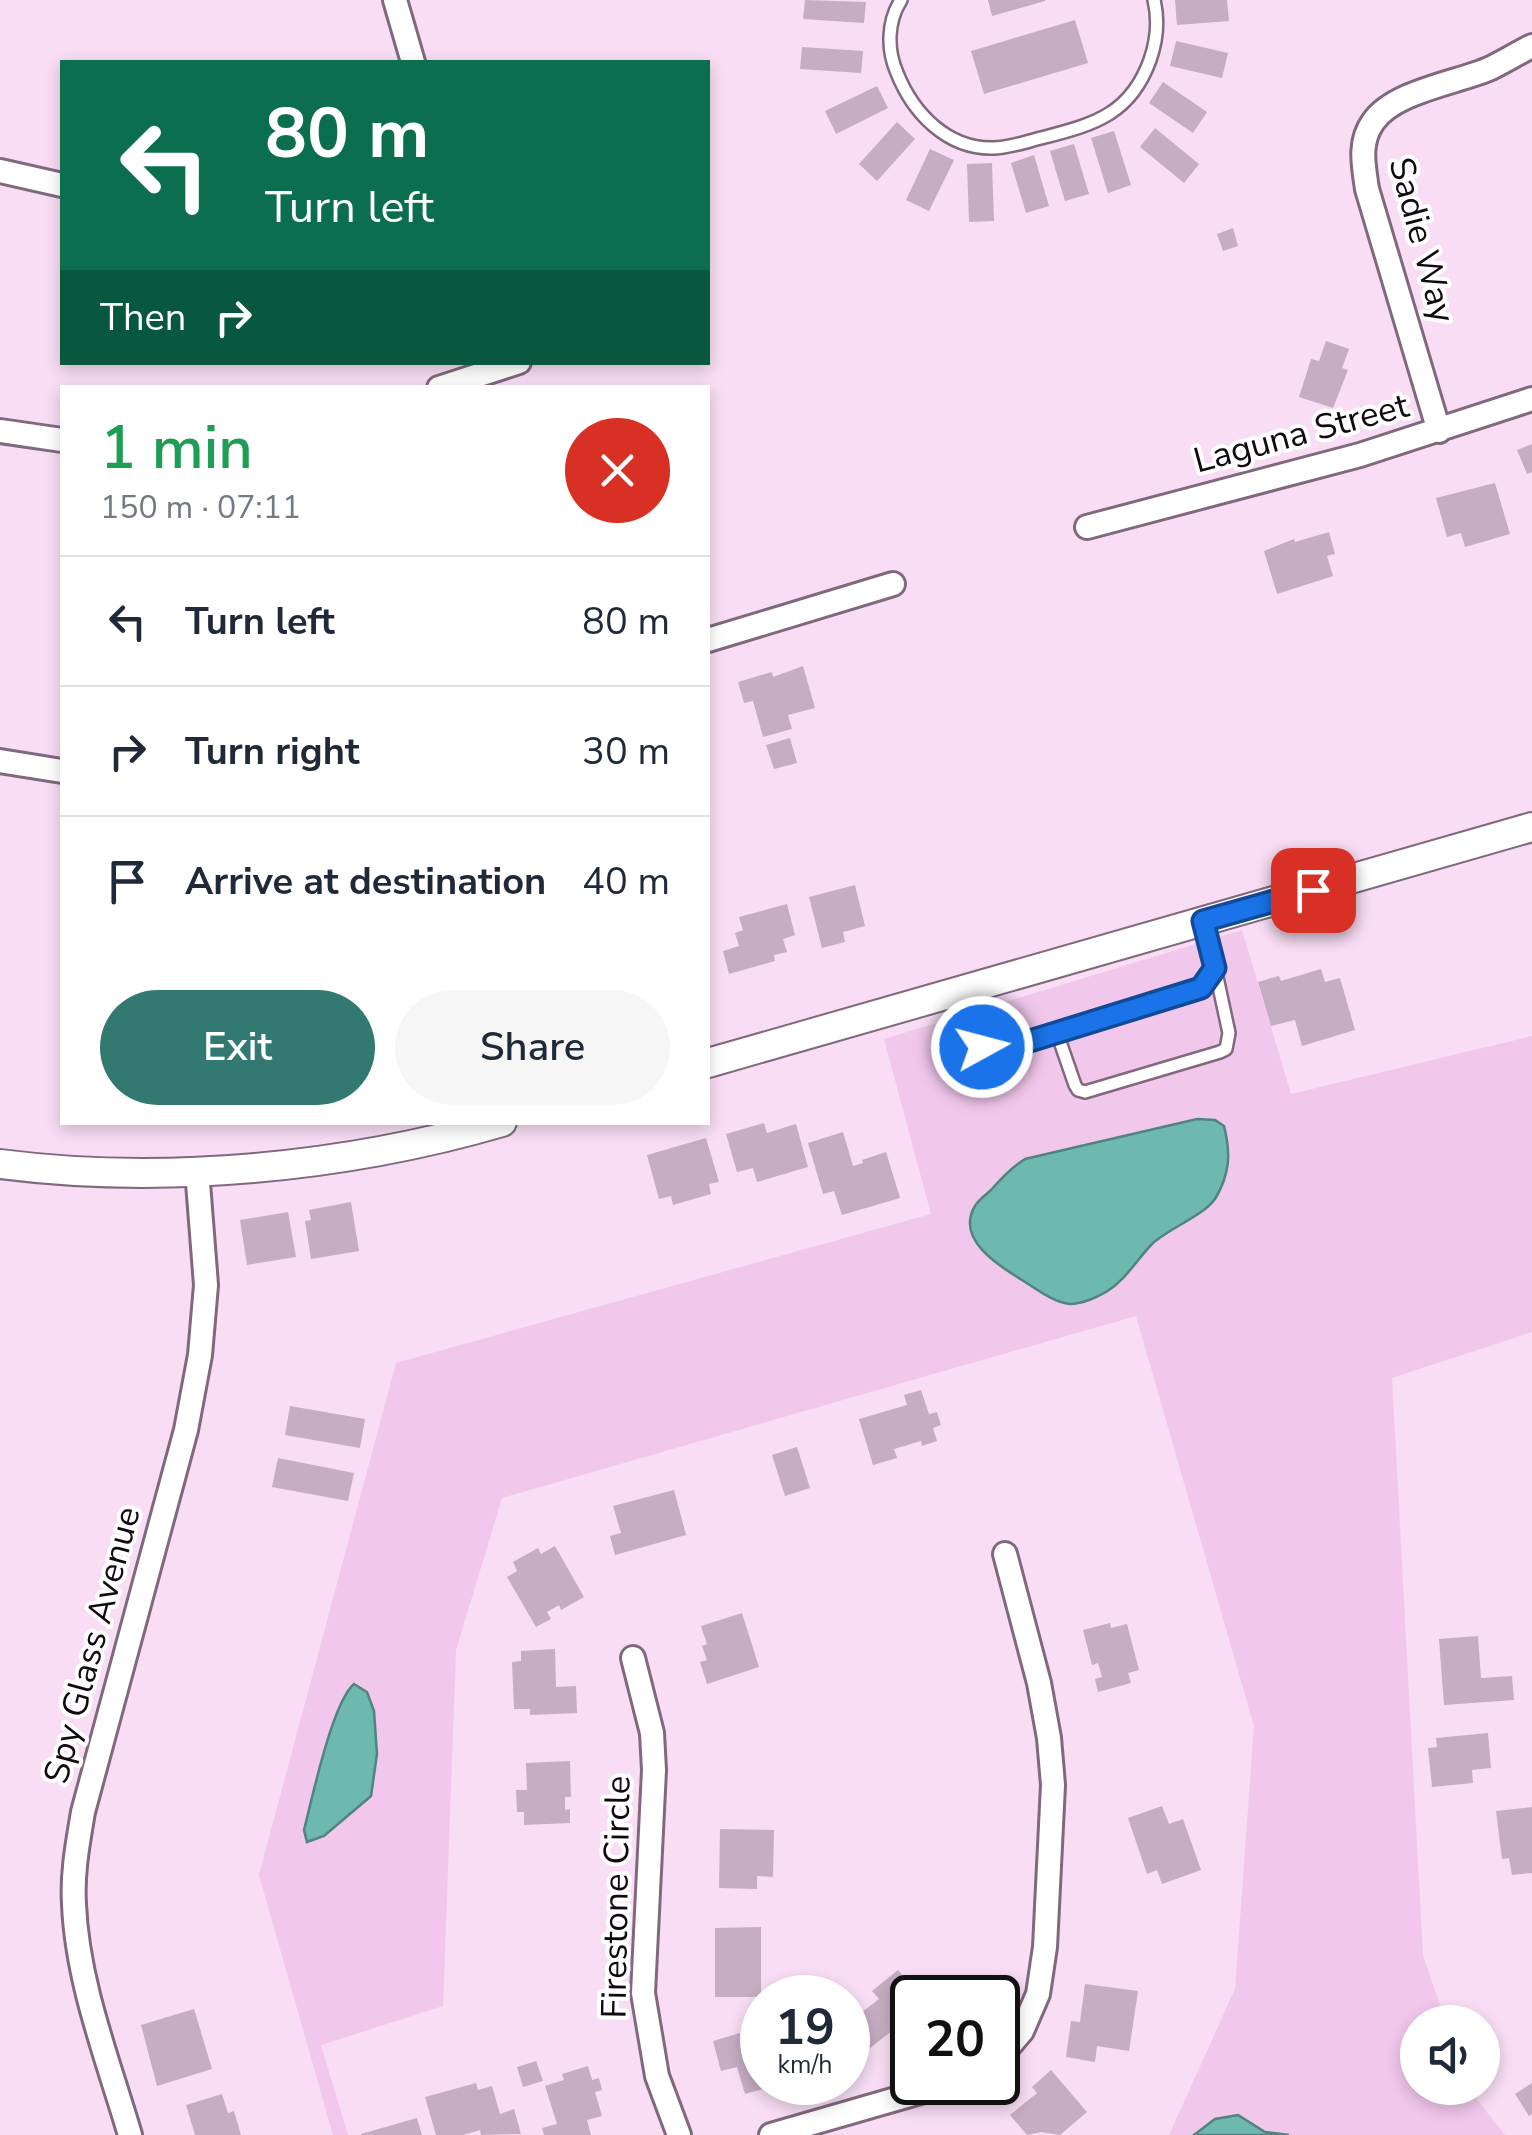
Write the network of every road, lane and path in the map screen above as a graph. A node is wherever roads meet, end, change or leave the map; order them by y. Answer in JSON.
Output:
{"nodes":[{"id":1,"x":395,"y":0,"type":"edge"},
{"id":2,"x":900,"y":0,"type":"edge"},
{"id":3,"x":1154,"y":0,"type":"edge"},
{"id":4,"x":1532,"y":46,"type":"edge"},
{"id":5,"x":412,"y":60,"type":"edge"},
{"id":6,"x":0,"y":171,"type":"edge"},
{"id":7,"x":60,"y":185,"type":"edge"},
{"id":8,"x":509,"y":365,"type":"edge"},
{"id":9,"x":447,"y":385,"type":"edge"},
{"id":10,"x":1532,"y":399,"type":"edge"},
{"id":11,"x":1439,"y":431,"type":"junction"},
{"id":12,"x":0,"y":432,"type":"edge"},
{"id":13,"x":60,"y":440,"type":"edge"},
{"id":14,"x":1087,"y":527,"type":"dead end"},
{"id":15,"x":893,"y":584,"type":"dead end"},
{"id":16,"x":710,"y":639,"type":"edge"},
{"id":17,"x":0,"y":761,"type":"edge"},
{"id":18,"x":60,"y":770,"type":"edge"},
{"id":19,"x":1532,"y":826,"type":"edge"},
{"id":20,"x":1203,"y":921,"type":"junction"},
{"id":21,"x":1215,"y":968,"type":"junction"},
{"id":22,"x":962,"y":990,"type":"junction"},
{"id":23,"x":1057,"y":1033,"type":"junction"},
{"id":24,"x":710,"y":1063,"type":"edge"},
{"id":25,"x":490,"y":1125,"type":"edge"},
{"id":26,"x":0,"y":1164,"type":"edge"},
{"id":27,"x":197,"y":1170,"type":"junction"},
{"id":28,"x":1005,"y":1554,"type":"dead end"},
{"id":29,"x":632,"y":1658,"type":"dead end"},
{"id":30,"x":1020,"y":2034,"type":"edge"},
{"id":31,"x":890,"y":2101,"type":"edge"},
{"id":32,"x":130,"y":2135,"type":"edge"},
{"id":33,"x":680,"y":2135,"type":"edge"},
{"id":34,"x":772,"y":2135,"type":"edge"}],
"edges":[{"from":1,"to":5,"type":"street"},
{"from":2,"to":3,"type":"lane"},
{"from":4,"to":11,"type":"street","name":"Sadie Way"},
{"from":6,"to":7,"type":"street"},
{"from":8,"to":9,"type":"street"},
{"from":10,"to":11,"type":"street","name":"Laguna Street"},
{"from":11,"to":14,"type":"street","name":"Laguna Street"},
{"from":12,"to":13,"type":"street"},
{"from":15,"to":16,"type":"street"},
{"from":17,"to":18,"type":"street"},
{"from":19,"to":20,"type":"street"},
{"from":20,"to":21,"type":"lane"},
{"from":20,"to":22,"type":"street"},
{"from":21,"to":23,"type":"lane"},
{"from":21,"to":23,"type":"lane"},
{"from":22,"to":23,"type":"lane"},
{"from":22,"to":24,"type":"street"},
{"from":25,"to":27,"type":"street"},
{"from":26,"to":27,"type":"street"},
{"from":27,"to":32,"type":"street","name":"Spy Glass Avenue"},
{"from":28,"to":30,"type":"street"},
{"from":29,"to":33,"type":"street","name":"Firestone Circle"},
{"from":31,"to":34,"type":"street"}]}
